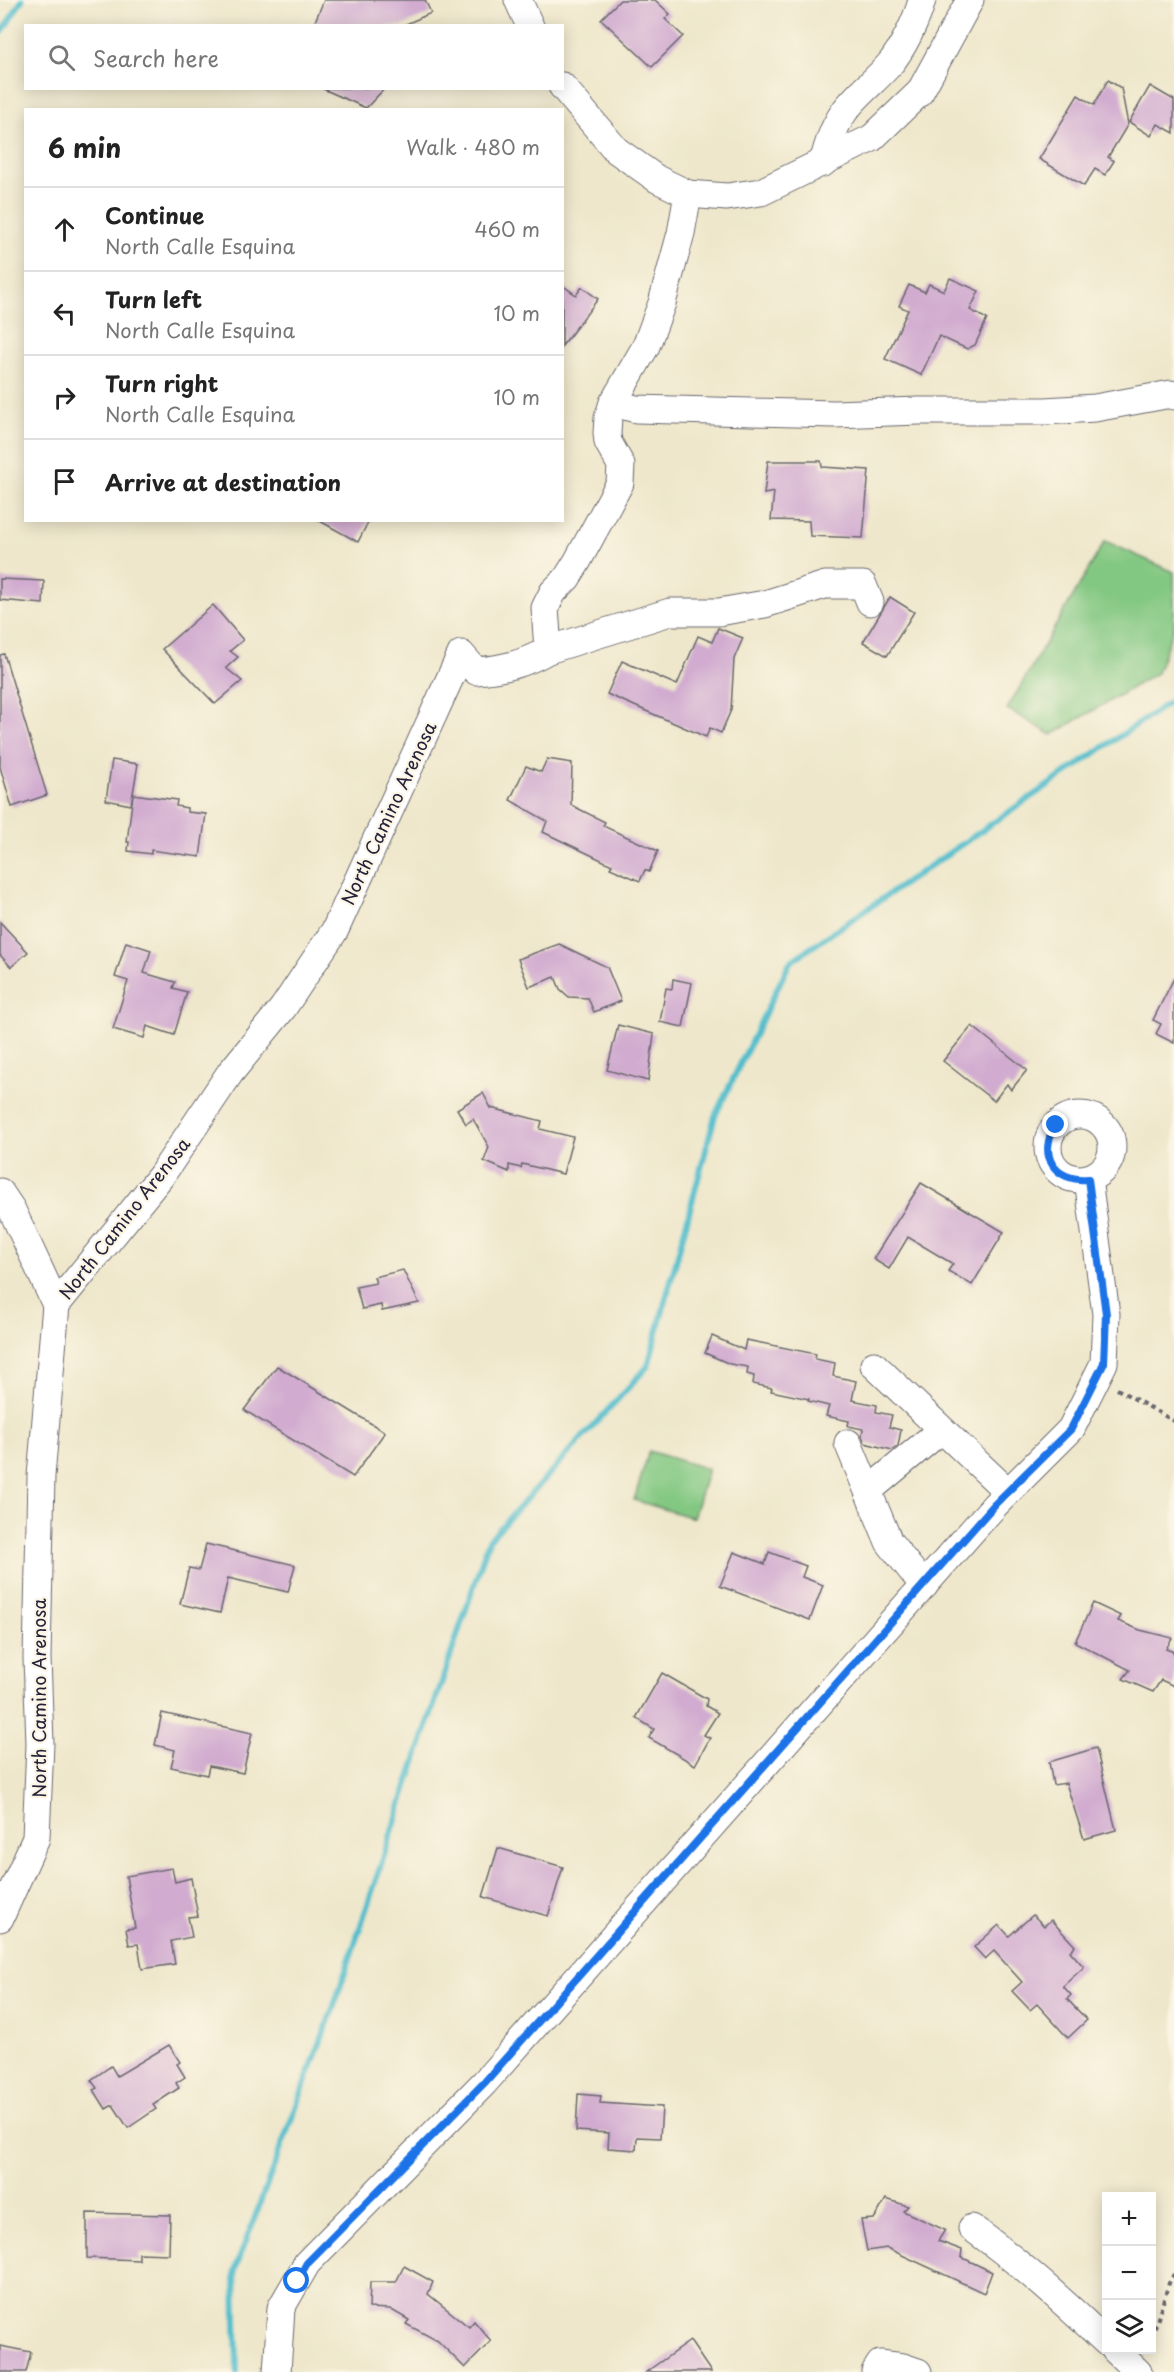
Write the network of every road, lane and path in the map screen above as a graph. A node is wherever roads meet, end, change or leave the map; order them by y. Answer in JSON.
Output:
{"nodes":[{"id":1,"x":518,"y":0,"type":"edge"},
{"id":2,"x":922,"y":0,"type":"edge"},
{"id":3,"x":970,"y":0,"type":"edge"},
{"id":4,"x":529,"y":24,"type":"edge"},
{"id":5,"x":564,"y":88,"type":"edge"},
{"id":6,"x":823,"y":163,"type":"junction"},
{"id":7,"x":688,"y":194,"type":"junction"},
{"id":8,"x":1174,"y":396,"type":"edge"},
{"id":9,"x":614,"y":403,"type":"junction"},
{"id":10,"x":870,"y":602,"type":"dead end"},
{"id":11,"x":548,"y":650,"type":"junction"},
{"id":12,"x":1088,"y":1179,"type":"dead end"},
{"id":13,"x":0,"y":1192,"type":"edge"},
{"id":14,"x":57,"y":1305,"type":"junction"},
{"id":15,"x":874,"y":1365,"type":"dead end"},
{"id":16,"x":1097,"y":1377,"type":"junction"},
{"id":17,"x":1174,"y":1421,"type":"edge"},
{"id":18,"x":941,"y":1430,"type":"junction"},
{"id":19,"x":848,"y":1443,"type":"dead end"},
{"id":20,"x":868,"y":1491,"type":"junction"},
{"id":21,"x":1008,"y":1492,"type":"junction"},
{"id":22,"x":924,"y":1586,"type":"junction"},
{"id":23,"x":0,"y":1918,"type":"edge"},
{"id":24,"x":972,"y":2228,"type":"dead end"},
{"id":25,"x":1174,"y":2274,"type":"edge"},
{"id":26,"x":1156,"y":2324,"type":"edge"},
{"id":27,"x":1102,"y":2337,"type":"edge"},
{"id":28,"x":1119,"y":2354,"type":"edge"},
{"id":29,"x":277,"y":2372,"type":"edge"},
{"id":30,"x":874,"y":2372,"type":"edge"},
{"id":31,"x":918,"y":2372,"type":"edge"},
{"id":32,"x":1138,"y":2372,"type":"edge"}],
"edges":[{"from":1,"to":4,"type":"street"},
{"from":2,"to":6,"type":"street"},
{"from":3,"to":6,"type":"street"},
{"from":5,"to":7,"type":"street"},
{"from":6,"to":7,"type":"street"},
{"from":7,"to":9,"type":"street"},
{"from":8,"to":9,"type":"street"},
{"from":9,"to":11,"type":"street"},
{"from":10,"to":11,"type":"street"},
{"from":11,"to":14,"type":"street","name":"North Camino Arenosa"},
{"from":12,"to":16,"type":"street"},
{"from":13,"to":14,"type":"street"},
{"from":14,"to":23,"type":"street","name":"North Camino Arenosa"},
{"from":15,"to":18,"type":"street"},
{"from":16,"to":17,"type":"path"},
{"from":16,"to":21,"type":"street"},
{"from":18,"to":20,"type":"street"},
{"from":18,"to":21,"type":"street"},
{"from":19,"to":20,"type":"street"},
{"from":20,"to":22,"type":"street"},
{"from":21,"to":22,"type":"street"},
{"from":22,"to":29,"type":"street"},
{"from":24,"to":27,"type":"street"},
{"from":25,"to":26,"type":"path"},
{"from":28,"to":32,"type":"street"},
{"from":30,"to":31,"type":"street"}]}
